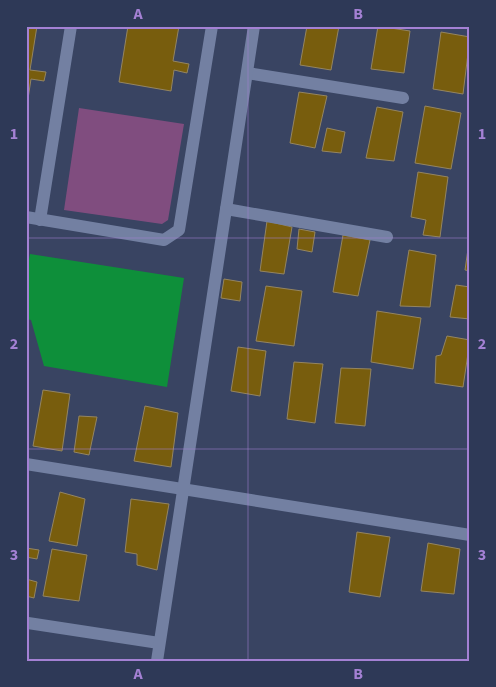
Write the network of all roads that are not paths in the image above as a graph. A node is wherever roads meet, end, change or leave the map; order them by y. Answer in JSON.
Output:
{"nodes":[{"id":1,"x":71,"y":26,"type":"edge"},
{"id":2,"x":212,"y":26,"type":"edge"},
{"id":3,"x":254,"y":26,"type":"edge"},
{"id":4,"x":247,"y":73,"type":"junction"},
{"id":5,"x":403,"y":98,"type":"dead end"},
{"id":6,"x":226,"y":209,"type":"junction"},
{"id":7,"x":26,"y":217,"type":"edge"},
{"id":8,"x":40,"y":220,"type":"junction"},
{"id":9,"x":387,"y":237,"type":"dead end"},
{"id":10,"x":26,"y":464,"type":"edge"},
{"id":11,"x":183,"y":490,"type":"junction"},
{"id":12,"x":470,"y":535,"type":"edge"},
{"id":13,"x":28,"y":623,"type":"dead end"},
{"id":14,"x":160,"y":643,"type":"junction"},
{"id":15,"x":157,"y":661,"type":"edge"}],
"edges":[{"from":1,"to":8,"type":"street"},
{"from":2,"to":8,"type":"street"},
{"from":3,"to":4,"type":"street"},
{"from":4,"to":5,"type":"street"},
{"from":4,"to":6,"type":"street"},
{"from":6,"to":9,"type":"street"},
{"from":6,"to":11,"type":"street"},
{"from":7,"to":8,"type":"street"},
{"from":10,"to":11,"type":"street"},
{"from":11,"to":12,"type":"street"},
{"from":11,"to":14,"type":"street"},
{"from":13,"to":14,"type":"street"},
{"from":14,"to":15,"type":"street"}]}
